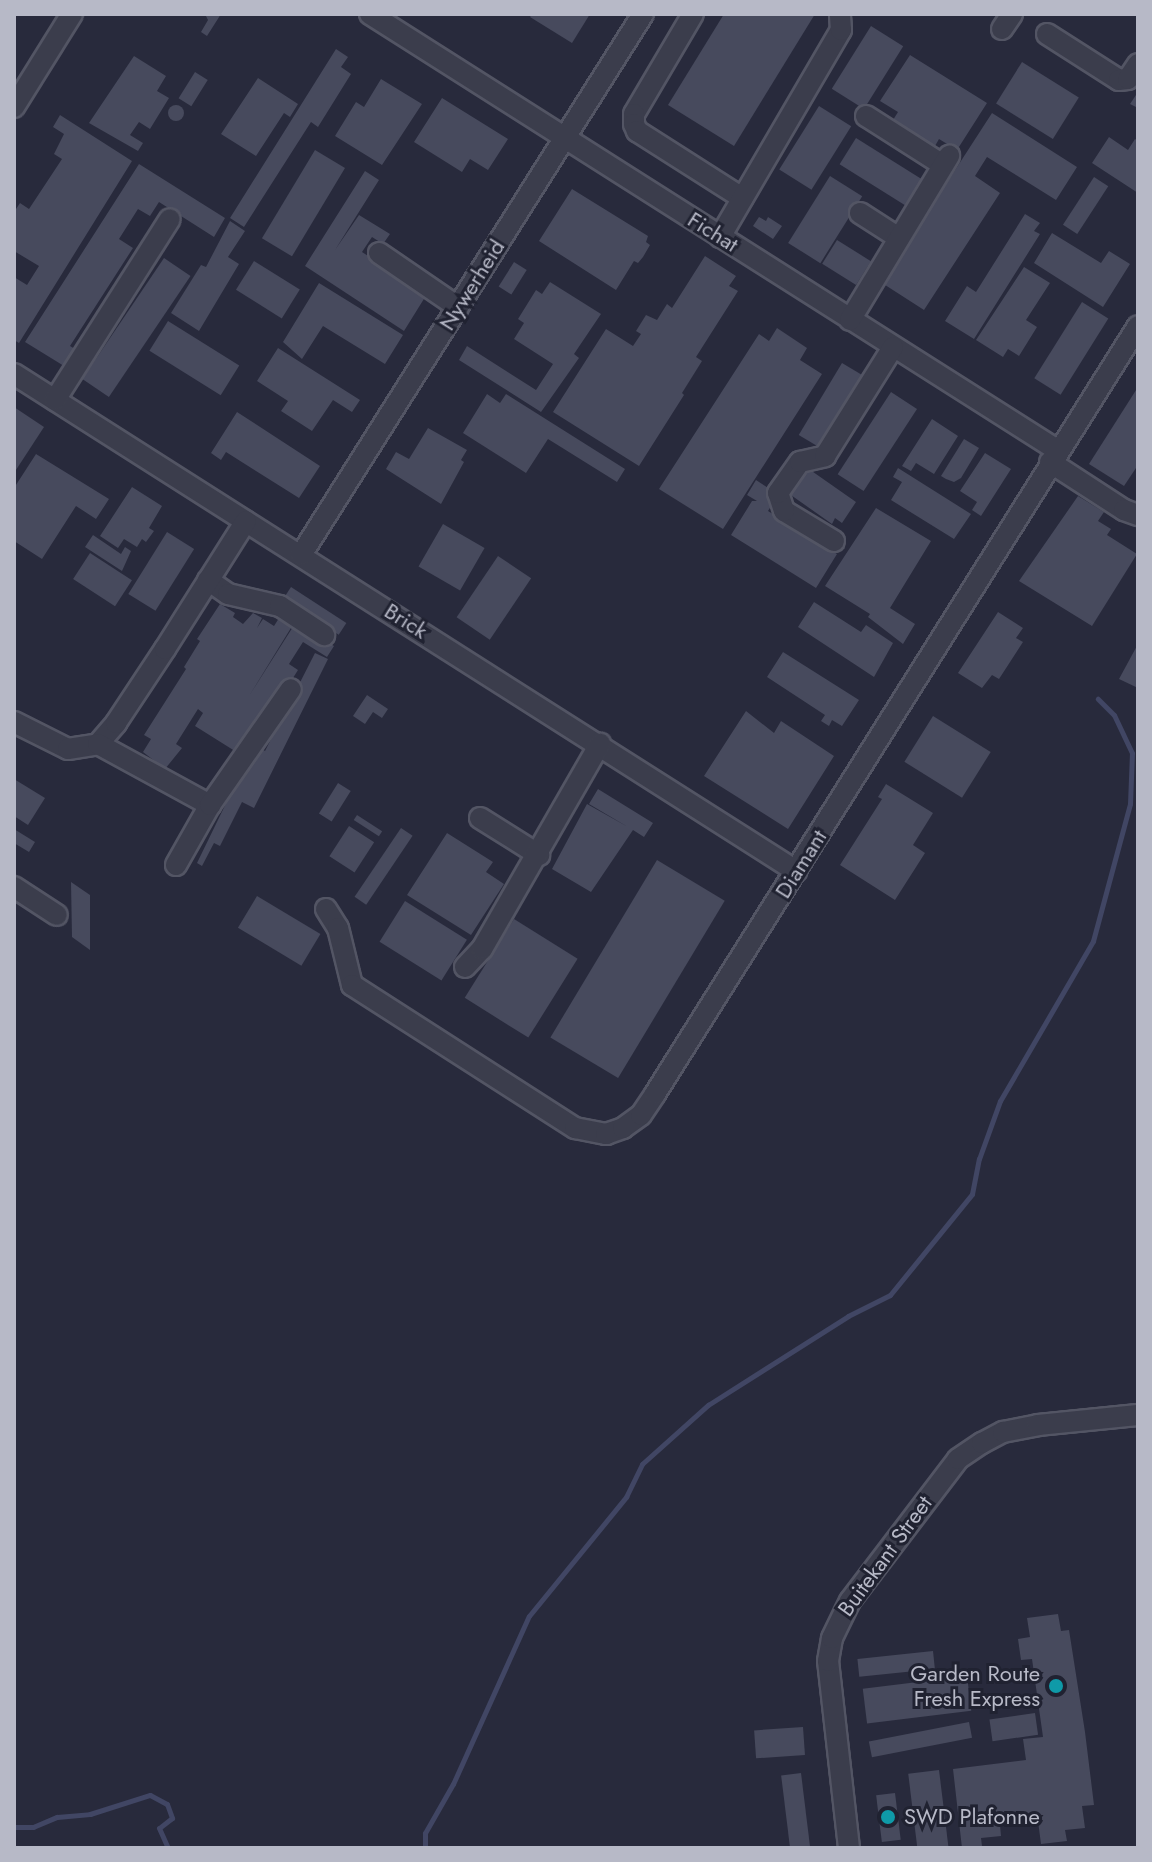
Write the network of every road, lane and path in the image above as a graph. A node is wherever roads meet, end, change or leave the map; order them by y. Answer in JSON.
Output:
{"nodes":[{"id":1,"x":72,"y":14,"type":"edge"},
{"id":2,"x":370,"y":14,"type":"edge"},
{"id":3,"x":643,"y":14,"type":"edge"},
{"id":4,"x":693,"y":14,"type":"edge"},
{"id":5,"x":840,"y":14,"type":"edge"},
{"id":6,"x":1047,"y":34,"type":"dead end"},
{"id":7,"x":1138,"y":64,"type":"edge"},
{"id":8,"x":14,"y":107,"type":"edge"},
{"id":9,"x":866,"y":116,"type":"dead end"},
{"id":10,"x":565,"y":138,"type":"junction"},
{"id":11,"x":742,"y":198,"type":"junction"},
{"id":12,"x":860,"y":213,"type":"dead end"},
{"id":13,"x":170,"y":219,"type":"dead end"},
{"id":14,"x":720,"y":237,"type":"junction"},
{"id":15,"x":899,"y":238,"type":"junction"},
{"id":16,"x":379,"y":253,"type":"dead end"},
{"id":17,"x":458,"y":307,"type":"junction"},
{"id":18,"x":850,"y":320,"type":"junction"},
{"id":19,"x":1138,"y":326,"type":"edge"},
{"id":20,"x":893,"y":347,"type":"junction"},
{"id":21,"x":14,"y":374,"type":"edge"},
{"id":22,"x":55,"y":400,"type":"junction"},
{"id":23,"x":1054,"y":456,"type":"junction"},
{"id":24,"x":1138,"y":515,"type":"edge"},
{"id":25,"x":246,"y":521,"type":"junction"},
{"id":26,"x":834,"y":541,"type":"dead end"},
{"id":27,"x":301,"y":555,"type":"junction"},
{"id":28,"x":208,"y":580,"type":"junction"},
{"id":29,"x":324,"y":635,"type":"dead end"},
{"id":30,"x":291,"y":689,"type":"dead end"},
{"id":31,"x":14,"y":722,"type":"edge"},
{"id":32,"x":98,"y":744,"type":"junction"},
{"id":33,"x":600,"y":744,"type":"junction"},
{"id":34,"x":210,"y":805,"type":"junction"},
{"id":35,"x":480,"y":818,"type":"dead end"},
{"id":36,"x":539,"y":855,"type":"junction"},
{"id":37,"x":176,"y":865,"type":"dead end"},
{"id":38,"x":796,"y":871,"type":"junction"},
{"id":39,"x":14,"y":887,"type":"edge"},
{"id":40,"x":326,"y":909,"type":"dead end"},
{"id":41,"x":57,"y":915,"type":"dead end"},
{"id":42,"x":465,"y":967,"type":"dead end"},
{"id":43,"x":1138,"y":1415,"type":"edge"},
{"id":44,"x":849,"y":1848,"type":"edge"}],
"edges":[{"from":1,"to":8,"type":"street"},
{"from":2,"to":10,"type":"street","name":"Fichat"},
{"from":3,"to":10,"type":"street","name":"Nywerheid"},
{"from":4,"to":11,"type":"street"},
{"from":5,"to":11,"type":"street"},
{"from":6,"to":7,"type":"street"},
{"from":9,"to":15,"type":"street"},
{"from":10,"to":14,"type":"street","name":"Fichat"},
{"from":10,"to":17,"type":"street","name":"Nywerheid"},
{"from":11,"to":14,"type":"street"},
{"from":12,"to":15,"type":"street"},
{"from":13,"to":22,"type":"street"},
{"from":14,"to":18,"type":"street","name":"Fichat"},
{"from":15,"to":18,"type":"street"},
{"from":16,"to":17,"type":"street"},
{"from":17,"to":27,"type":"street","name":"Nywerheid"},
{"from":18,"to":20,"type":"street","name":"Fichat"},
{"from":19,"to":23,"type":"street","name":"Diamant"},
{"from":20,"to":23,"type":"street","name":"Fichat"},
{"from":20,"to":26,"type":"street"},
{"from":21,"to":22,"type":"street","name":"Brick"},
{"from":22,"to":25,"type":"street","name":"Brick"},
{"from":23,"to":24,"type":"street","name":"Fichat"},
{"from":23,"to":38,"type":"street","name":"Diamant"},
{"from":25,"to":27,"type":"street","name":"Brick"},
{"from":25,"to":28,"type":"street"},
{"from":27,"to":33,"type":"street","name":"Brick"},
{"from":28,"to":29,"type":"street"},
{"from":28,"to":32,"type":"street"},
{"from":30,"to":34,"type":"street"},
{"from":31,"to":32,"type":"street"},
{"from":32,"to":34,"type":"street"},
{"from":33,"to":36,"type":"street"},
{"from":33,"to":38,"type":"street","name":"Brick"},
{"from":34,"to":37,"type":"street"},
{"from":35,"to":36,"type":"street"},
{"from":36,"to":42,"type":"street"},
{"from":38,"to":40,"type":"street","name":"Diamant"},
{"from":39,"to":41,"type":"street"},
{"from":43,"to":44,"type":"street","name":"Buitekant Street"}]}
